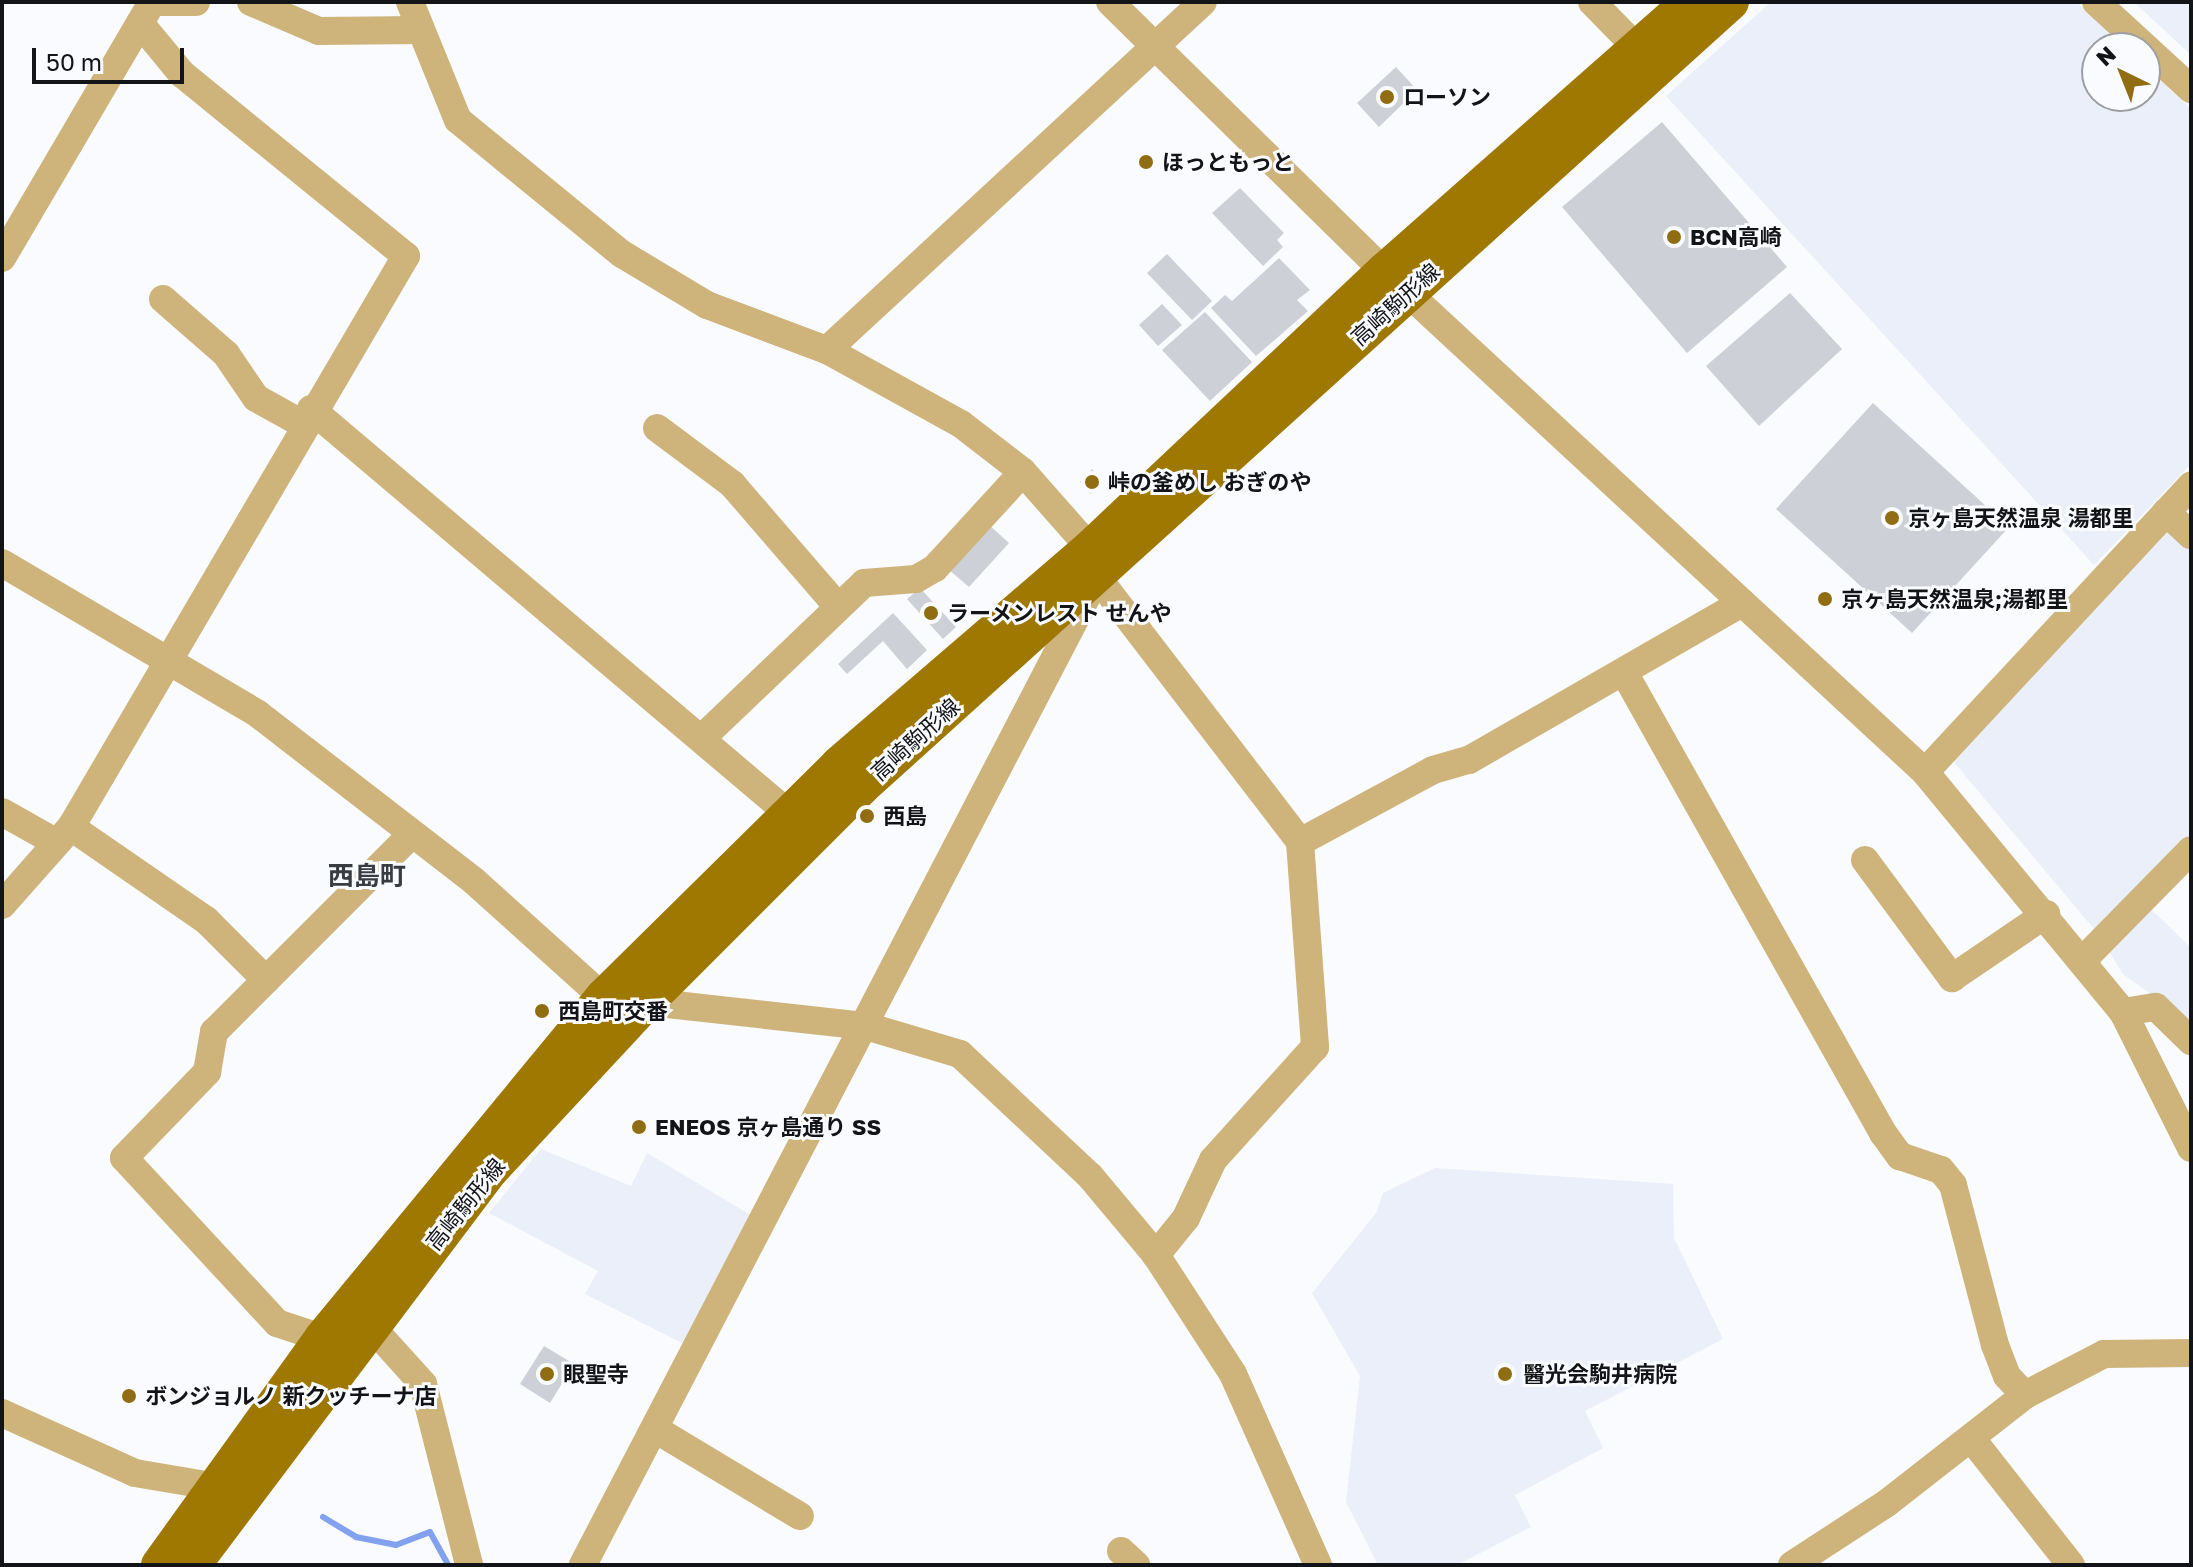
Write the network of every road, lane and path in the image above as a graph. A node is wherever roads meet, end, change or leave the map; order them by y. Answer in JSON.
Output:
{"nodes":[{"id":1,"x":195,"y":2,"type":"edge"},
{"id":2,"x":251,"y":2,"type":"edge"},
{"id":3,"x":410,"y":2,"type":"edge"},
{"id":4,"x":1110,"y":2,"type":"edge"},
{"id":5,"x":1203,"y":2,"type":"edge"},
{"id":6,"x":1592,"y":2,"type":"edge"},
{"id":7,"x":1689,"y":2,"type":"edge"},
{"id":8,"x":1731,"y":2,"type":"edge"},
{"id":9,"x":2096,"y":2,"type":"edge"},
{"id":10,"x":149,"y":9,"type":"edge"},
{"id":11,"x":420,"y":30,"type":"junction"},
{"id":12,"x":1153,"y":47,"type":"junction"},
{"id":13,"x":1638,"y":49,"type":"junction"},
{"id":14,"x":2191,"y":89,"type":"edge"},
{"id":15,"x":2,"y":258,"type":"edge"},
{"id":16,"x":1396,"y":280,"type":"junction"},
{"id":17,"x":163,"y":299,"type":"dead end"},
{"id":18,"x":827,"y":350,"type":"junction"},
{"id":19,"x":307,"y":416,"type":"junction"},
{"id":20,"x":657,"y":428,"type":"dead end"},
{"id":21,"x":1023,"y":472,"type":"junction"},
{"id":22,"x":2191,"y":486,"type":"edge"},
{"id":23,"x":2166,"y":512,"type":"junction"},
{"id":24,"x":2191,"y":535,"type":"edge"},
{"id":25,"x":2,"y":563,"type":"edge"},
{"id":26,"x":1094,"y":563,"type":"junction"},
{"id":27,"x":1742,"y":603,"type":"junction"},
{"id":28,"x":838,"y":607,"type":"junction"},
{"id":29,"x":168,"y":657,"type":"junction"},
{"id":30,"x":1625,"y":674,"type":"junction"},
{"id":31,"x":704,"y":736,"type":"junction"},
{"id":32,"x":1925,"y":772,"type":"junction"},
{"id":33,"x":2,"y":812,"type":"edge"},
{"id":34,"x":789,"y":814,"type":"junction"},
{"id":35,"x":64,"y":835,"type":"junction"},
{"id":36,"x":410,"y":836,"type":"junction"},
{"id":37,"x":1300,"y":842,"type":"junction"},
{"id":38,"x":2191,"y":850,"type":"edge"},
{"id":39,"x":1865,"y":860,"type":"dead end"},
{"id":40,"x":2,"y":905,"type":"edge"},
{"id":41,"x":2046,"y":914,"type":"junction"},
{"id":42,"x":2083,"y":960,"type":"junction"},
{"id":43,"x":266,"y":980,"type":"junction"},
{"id":44,"x":603,"y":997,"type":"junction"},
{"id":45,"x":645,"y":1004,"type":"junction"},
{"id":46,"x":2123,"y":1012,"type":"junction"},
{"id":47,"x":866,"y":1026,"type":"junction"},
{"id":48,"x":2191,"y":1041,"type":"edge"},
{"id":49,"x":2191,"y":1148,"type":"edge"},
{"id":50,"x":1156,"y":1255,"type":"junction"},
{"id":51,"x":369,"y":1324,"type":"junction"},
{"id":52,"x":322,"y":1338,"type":"junction"},
{"id":53,"x":2191,"y":1353,"type":"edge"},
{"id":54,"x":2025,"y":1395,"type":"junction"},
{"id":55,"x":2,"y":1413,"type":"edge"},
{"id":56,"x":655,"y":1429,"type":"junction"},
{"id":57,"x":1971,"y":1438,"type":"junction"},
{"id":58,"x":212,"y":1486,"type":"junction"},
{"id":59,"x":800,"y":1516,"type":"dead end"},
{"id":60,"x":159,"y":1565,"type":"edge"},
{"id":61,"x":193,"y":1565,"type":"edge"},
{"id":62,"x":469,"y":1565,"type":"edge"},
{"id":63,"x":583,"y":1565,"type":"edge"},
{"id":64,"x":1318,"y":1565,"type":"edge"},
{"id":65,"x":1792,"y":1565,"type":"edge"},
{"id":66,"x":2071,"y":1565,"type":"edge"}],
"edges":[{"from":1,"to":10,"type":"street"},
{"from":2,"to":11,"type":"street"},
{"from":3,"to":11,"type":"street"},
{"from":4,"to":12,"type":"street"},
{"from":5,"to":12,"type":"street"},
{"from":6,"to":13,"type":"street"},
{"from":7,"to":13,"type":"main road","name":"高崎駒形線"},
{"from":8,"to":16,"type":"main road","name":"高崎駒形線"},
{"from":9,"to":14,"type":"street"},
{"from":10,"to":15,"type":"street"},
{"from":10,"to":19,"type":"street"},
{"from":11,"to":18,"type":"street"},
{"from":12,"to":16,"type":"street"},
{"from":12,"to":18,"type":"street"},
{"from":13,"to":16,"type":"main road","name":"高崎駒形線"},
{"from":16,"to":26,"type":"main road","name":"高崎駒形線"},
{"from":16,"to":27,"type":"street"},
{"from":17,"to":19,"type":"street"},
{"from":18,"to":21,"type":"street"},
{"from":19,"to":29,"type":"street"},
{"from":19,"to":31,"type":"street"},
{"from":20,"to":28,"type":"street"},
{"from":21,"to":26,"type":"street"},
{"from":21,"to":28,"type":"street"},
{"from":22,"to":23,"type":"street"},
{"from":23,"to":24,"type":"street"},
{"from":23,"to":32,"type":"street"},
{"from":25,"to":29,"type":"street"},
{"from":26,"to":34,"type":"main road","name":"高崎駒形線"},
{"from":26,"to":37,"type":"street"},
{"from":26,"to":45,"type":"main road","name":"高崎駒形線"},
{"from":26,"to":47,"type":"street"},
{"from":27,"to":30,"type":"street"},
{"from":27,"to":32,"type":"street"},
{"from":28,"to":31,"type":"street"},
{"from":29,"to":35,"type":"street"},
{"from":29,"to":36,"type":"street"},
{"from":30,"to":37,"type":"street"},
{"from":30,"to":54,"type":"street"},
{"from":31,"to":34,"type":"street"},
{"from":32,"to":41,"type":"street"},
{"from":33,"to":35,"type":"street"},
{"from":34,"to":44,"type":"main road","name":"高崎駒形線"},
{"from":35,"to":40,"type":"street"},
{"from":35,"to":43,"type":"street"},
{"from":36,"to":43,"type":"street"},
{"from":36,"to":44,"type":"street"},
{"from":37,"to":50,"type":"street"},
{"from":38,"to":42,"type":"street"},
{"from":39,"to":41,"type":"street"},
{"from":41,"to":42,"type":"street"},
{"from":42,"to":46,"type":"street"},
{"from":43,"to":52,"type":"street"},
{"from":44,"to":45,"type":"street"},
{"from":44,"to":52,"type":"main road","name":"高崎駒形線"},
{"from":45,"to":47,"type":"street"},
{"from":45,"to":51,"type":"main road","name":"高崎駒形線"},
{"from":46,"to":48,"type":"street"},
{"from":46,"to":49,"type":"street"},
{"from":47,"to":50,"type":"street"},
{"from":47,"to":56,"type":"street"},
{"from":50,"to":64,"type":"street"},
{"from":51,"to":61,"type":"main road","name":"高崎駒形線"},
{"from":51,"to":62,"type":"street"},
{"from":52,"to":58,"type":"main road","name":"高崎駒形線"},
{"from":53,"to":54,"type":"street"},
{"from":54,"to":57,"type":"street"},
{"from":55,"to":58,"type":"street"},
{"from":56,"to":59,"type":"street"},
{"from":56,"to":63,"type":"street"},
{"from":57,"to":65,"type":"street"},
{"from":57,"to":66,"type":"street"},
{"from":58,"to":60,"type":"main road","name":"高崎駒形線"}]}
